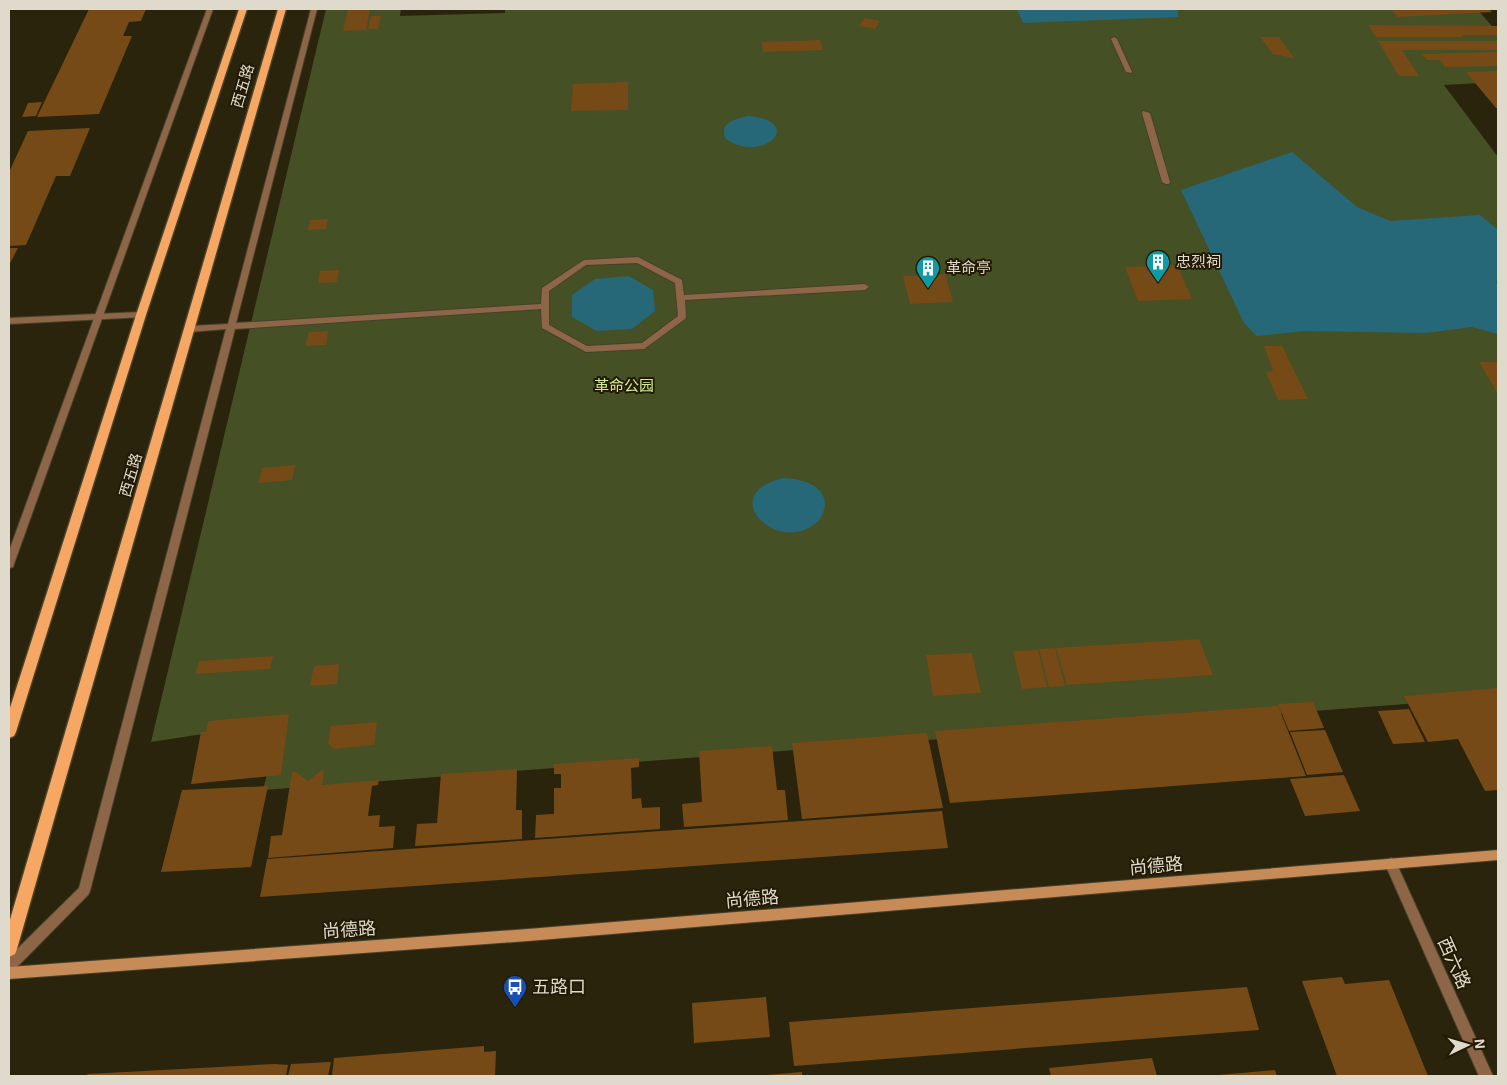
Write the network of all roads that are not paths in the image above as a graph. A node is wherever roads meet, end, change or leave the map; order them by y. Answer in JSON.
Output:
{"nodes":[{"id":1,"x":210,"y":9,"type":"edge"},
{"id":2,"x":243,"y":9,"type":"edge"},
{"id":3,"x":282,"y":9,"type":"edge"},
{"id":4,"x":314,"y":9,"type":"edge"},
{"id":5,"x":1114,"y":39,"type":"dead end"},
{"id":6,"x":1129,"y":72,"type":"dead end"},
{"id":7,"x":1146,"y":113,"type":"dead end"},
{"id":8,"x":1166,"y":182,"type":"dead end"},
{"id":9,"x":865,"y":288,"type":"dead end"},
{"id":10,"x":680,"y":298,"type":"junction"},
{"id":11,"x":546,"y":306,"type":"junction"},
{"id":12,"x":141,"y":315,"type":"junction"},
{"id":13,"x":98,"y":317,"type":"junction"},
{"id":14,"x":9,"y":321,"type":"edge"},
{"id":15,"x":232,"y":327,"type":"junction"},
{"id":16,"x":190,"y":329,"type":"junction"},
{"id":17,"x":9,"y":564,"type":"edge"},
{"id":18,"x":9,"y":732,"type":"edge"},
{"id":19,"x":1498,"y":855,"type":"edge"},
{"id":20,"x":1391,"y":864,"type":"junction"},
{"id":21,"x":9,"y":949,"type":"edge"},
{"id":22,"x":9,"y":966,"type":"edge"},
{"id":23,"x":9,"y":973,"type":"edge"},
{"id":24,"x":1486,"y":1076,"type":"edge"}],
"edges":[{"from":1,"to":13,"type":"street"},
{"from":2,"to":12,"type":"main road","name":"西五路"},
{"from":3,"to":16,"type":"main road","name":"西五路"},
{"from":4,"to":15,"type":"street"},
{"from":5,"to":6,"type":"street"},
{"from":7,"to":8,"type":"street"},
{"from":9,"to":10,"type":"street"},
{"from":10,"to":11,"type":"street"},
{"from":10,"to":11,"type":"street"},
{"from":11,"to":15,"type":"street"},
{"from":12,"to":13,"type":"street"},
{"from":12,"to":18,"type":"main road","name":"西五路"},
{"from":13,"to":14,"type":"street"},
{"from":13,"to":17,"type":"street"},
{"from":15,"to":16,"type":"street"},
{"from":15,"to":22,"type":"street"},
{"from":16,"to":21,"type":"main road","name":"西五路"},
{"from":19,"to":20,"type":"street","name":"尚德路"},
{"from":20,"to":23,"type":"street","name":"尚德路"},
{"from":20,"to":24,"type":"street","name":"西六路"}]}
